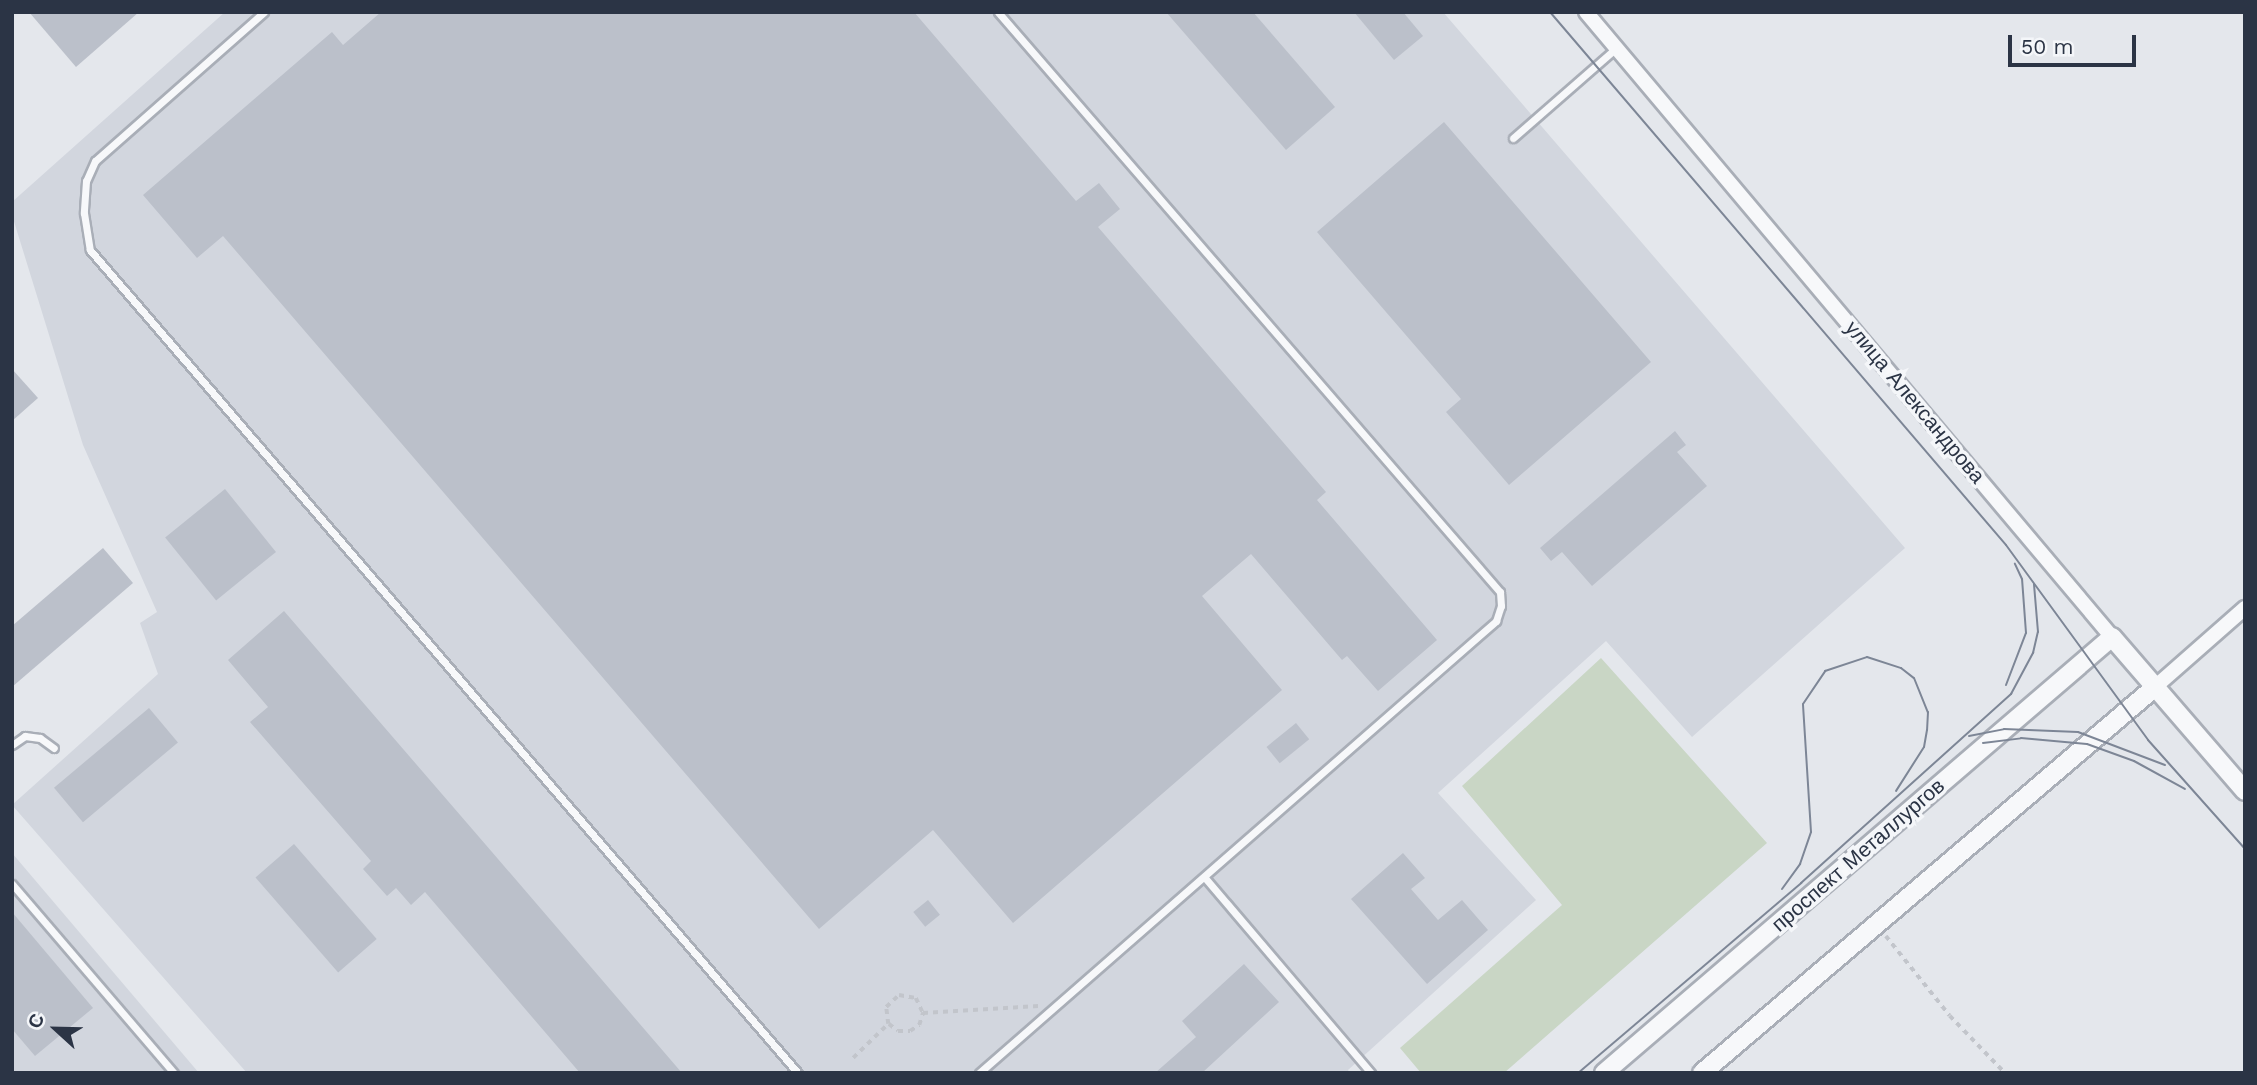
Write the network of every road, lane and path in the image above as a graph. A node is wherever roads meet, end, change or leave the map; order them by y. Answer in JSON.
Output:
{"nodes":[{"id":1,"x":264,"y":12,"type":"edge"},
{"id":2,"x":998,"y":12,"type":"edge"},
{"id":3,"x":1586,"y":12,"type":"edge"},
{"id":4,"x":1616,"y":48,"type":"junction"},
{"id":5,"x":1513,"y":138,"type":"dead end"},
{"id":6,"x":2245,"y":608,"type":"edge"},
{"id":7,"x":2112,"y":637,"type":"junction"},
{"id":8,"x":2155,"y":687,"type":"junction"},
{"id":9,"x":12,"y":745,"type":"edge"},
{"id":10,"x":54,"y":748,"type":"dead end"},
{"id":11,"x":2245,"y":791,"type":"edge"},
{"id":12,"x":1206,"y":879,"type":"junction"},
{"id":13,"x":12,"y":884,"type":"edge"},
{"id":14,"x":1874,"y":925,"type":"junction"},
{"id":15,"x":1059,"y":1004,"type":"junction"},
{"id":16,"x":923,"y":1013,"type":"junction"},
{"id":17,"x":888,"y":1024,"type":"junction"},
{"id":18,"x":853,"y":1058,"type":"dead end"},
{"id":19,"x":1613,"y":1070,"type":"edge"},
{"id":20,"x":174,"y":1073,"type":"edge"},
{"id":21,"x":798,"y":1073,"type":"edge"},
{"id":22,"x":979,"y":1073,"type":"edge"},
{"id":23,"x":1371,"y":1073,"type":"edge"},
{"id":24,"x":1702,"y":1073,"type":"edge"},
{"id":25,"x":2005,"y":1073,"type":"edge"}],
"edges":[{"from":1,"to":21,"type":"lane"},
{"from":2,"to":12,"type":"lane"},
{"from":3,"to":4,"type":"street","name":"улица Александрова"},
{"from":4,"to":5,"type":"lane"},
{"from":4,"to":7,"type":"street","name":"улица Александрова"},
{"from":6,"to":8,"type":"street"},
{"from":7,"to":8,"type":"street","name":"улица Александрова"},
{"from":7,"to":19,"type":"street","name":"проспект Металлургов"},
{"from":8,"to":11,"type":"street","name":"улица Александрова"},
{"from":8,"to":14,"type":"street"},
{"from":9,"to":10,"type":"lane"},
{"from":12,"to":15,"type":"lane"},
{"from":12,"to":23,"type":"lane"},
{"from":13,"to":20,"type":"lane"},
{"from":14,"to":24,"type":"street"},
{"from":14,"to":25,"type":"path"},
{"from":15,"to":16,"type":"path"},
{"from":15,"to":22,"type":"lane"},
{"from":16,"to":17,"type":"path"},
{"from":16,"to":17,"type":"path"},
{"from":17,"to":18,"type":"path"}]}
